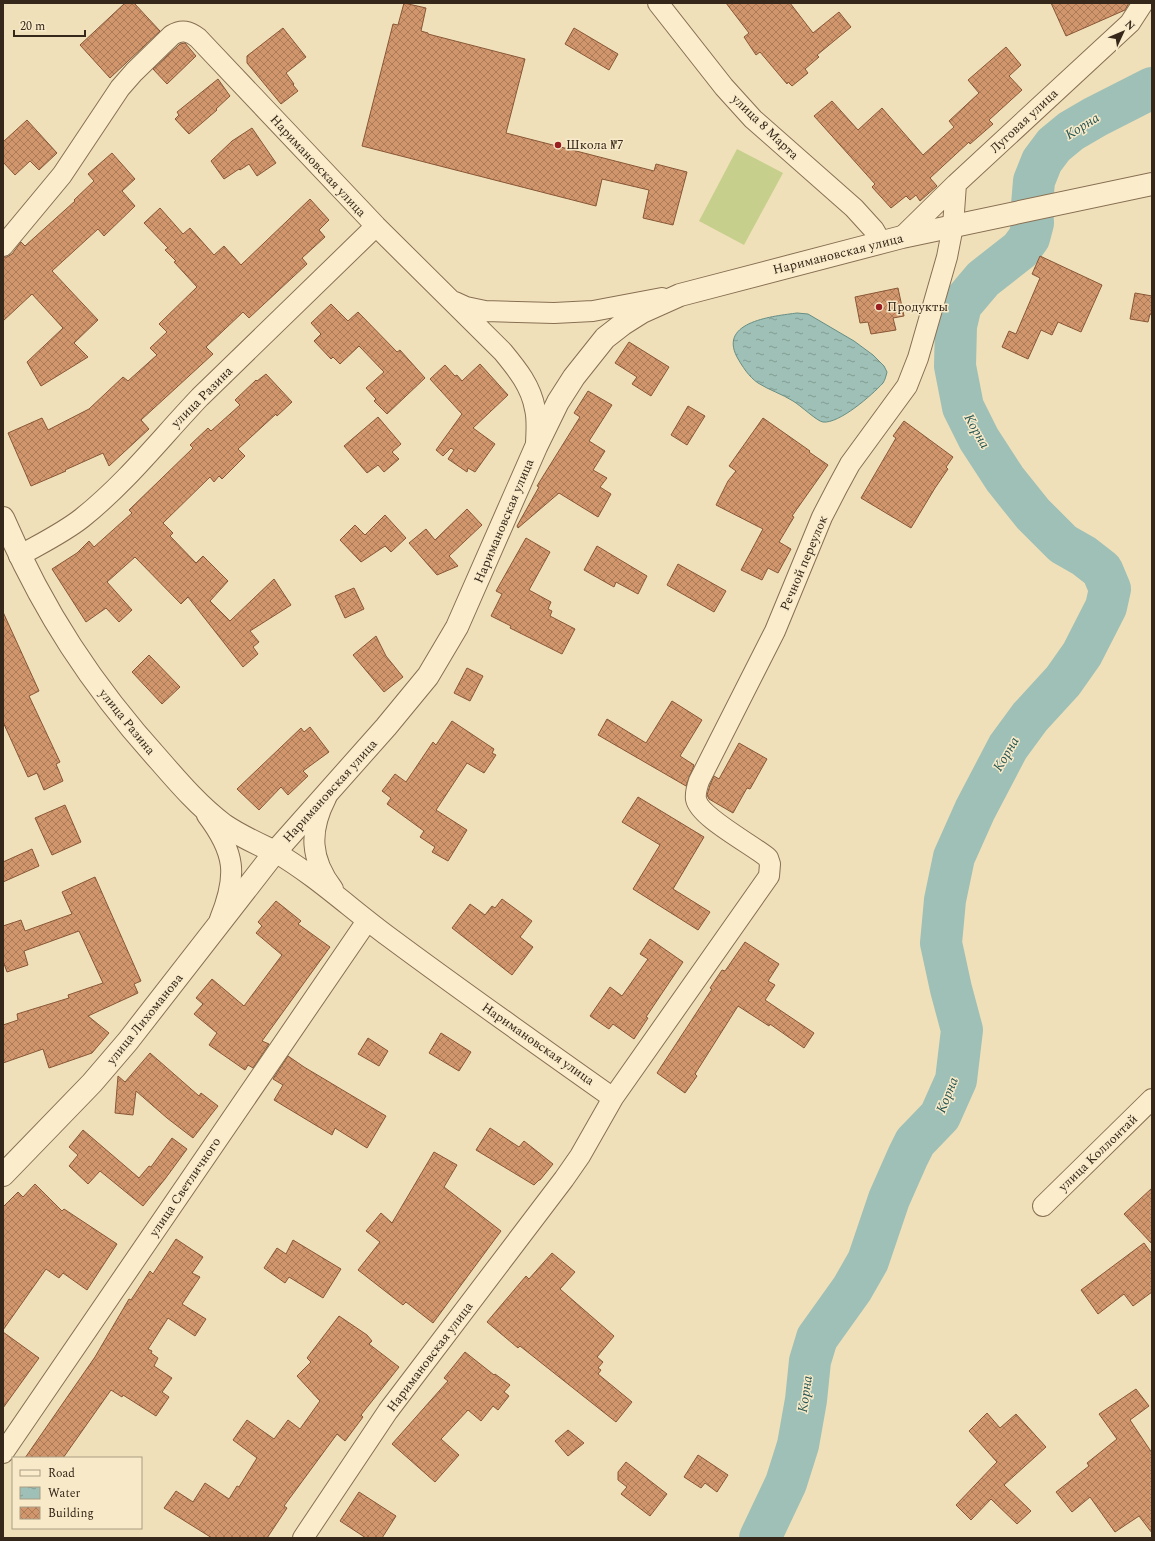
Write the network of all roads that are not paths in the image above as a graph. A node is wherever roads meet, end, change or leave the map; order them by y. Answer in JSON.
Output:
{"nodes":[{"id":1,"x":658,"y":3,"type":"edge"},
{"id":2,"x":1143,"y":3,"type":"edge"},
{"id":3,"x":956,"y":184,"type":"junction"},
{"id":4,"x":1152,"y":184,"type":"edge"},
{"id":5,"x":376,"y":226,"type":"junction"},
{"id":6,"x":953,"y":226,"type":"junction"},
{"id":7,"x":902,"y":237,"type":"junction"},
{"id":8,"x":881,"y":242,"type":"junction"},
{"id":9,"x":3,"y":246,"type":"edge"},
{"id":10,"x":680,"y":294,"type":"junction"},
{"id":11,"x":449,"y":299,"type":"junction"},
{"id":12,"x":536,"y":447,"type":"junction"},
{"id":13,"x":3,"y":518,"type":"edge"},
{"id":14,"x":19,"y":556,"type":"junction"},
{"id":15,"x":330,"y":790,"type":"junction"},
{"id":16,"x":196,"y":801,"type":"junction"},
{"id":17,"x":275,"y":852,"type":"junction"},
{"id":18,"x":768,"y":876,"type":"joint"},
{"id":19,"x":343,"y":902,"type":"junction"},
{"id":20,"x":367,"y":921,"type":"junction"},
{"id":21,"x":215,"y":931,"type":"junction"},
{"id":22,"x":613,"y":1098,"type":"junction"},
{"id":23,"x":1152,"y":1099,"type":"edge"},
{"id":24,"x":3,"y":1175,"type":"edge"},
{"id":25,"x":1043,"y":1206,"type":"dead end"},
{"id":26,"x":3,"y":1453,"type":"edge"},
{"id":27,"x":303,"y":1538,"type":"edge"}],
"edges":[{"from":1,"to":8,"type":"street","name":"улица 8 Марта"},
{"from":2,"to":3,"type":"street","name":"Луговая улица"},
{"from":3,"to":6,"type":"street"},
{"from":3,"to":7,"type":"street","name":"Луговая улица"},
{"from":4,"to":6,"type":"street","name":"Наримановская улица"},
{"from":5,"to":9,"type":"street","name":"Наримановская улица"},
{"from":5,"to":11,"type":"street","name":"Наримановская улица"},
{"from":5,"to":14,"type":"street","name":"улица Разина"},
{"from":6,"to":7,"type":"street","name":"Наримановская улица"},
{"from":6,"to":18,"type":"street","name":"Речной переулок"},
{"from":7,"to":8,"type":"street","name":"Наримановская улица"},
{"from":8,"to":10,"type":"street","name":"Наримановская улица"},
{"from":10,"to":11,"type":"street","name":"Наримановская улица"},
{"from":10,"to":12,"type":"street","name":"Наримановская улица"},
{"from":11,"to":12,"type":"street","name":"Наримановская улица"},
{"from":12,"to":15,"type":"street","name":"Наримановская улица"},
{"from":13,"to":14,"type":"street","name":"улица Разина"},
{"from":14,"to":16,"type":"street","name":"улица Разина"},
{"from":15,"to":17,"type":"street","name":"Наримановская улица"},
{"from":15,"to":19,"type":"street"},
{"from":16,"to":17,"type":"street","name":"улица Разина"},
{"from":16,"to":21,"type":"street"},
{"from":17,"to":19,"type":"street","name":"Наримановская улица"},
{"from":17,"to":21,"type":"street","name":"улица Лихоманова"},
{"from":18,"to":22,"type":"street","name":"Наримановская улица"},
{"from":19,"to":20,"type":"street","name":"Наримановская улица"},
{"from":20,"to":22,"type":"street","name":"Наримановская улица"},
{"from":20,"to":26,"type":"street","name":"улица Светличного"},
{"from":21,"to":24,"type":"street","name":"улица Лихоманова"},
{"from":22,"to":27,"type":"street","name":"Наримановская улица"},
{"from":23,"to":25,"type":"street","name":"улица Коллонтай"}]}
